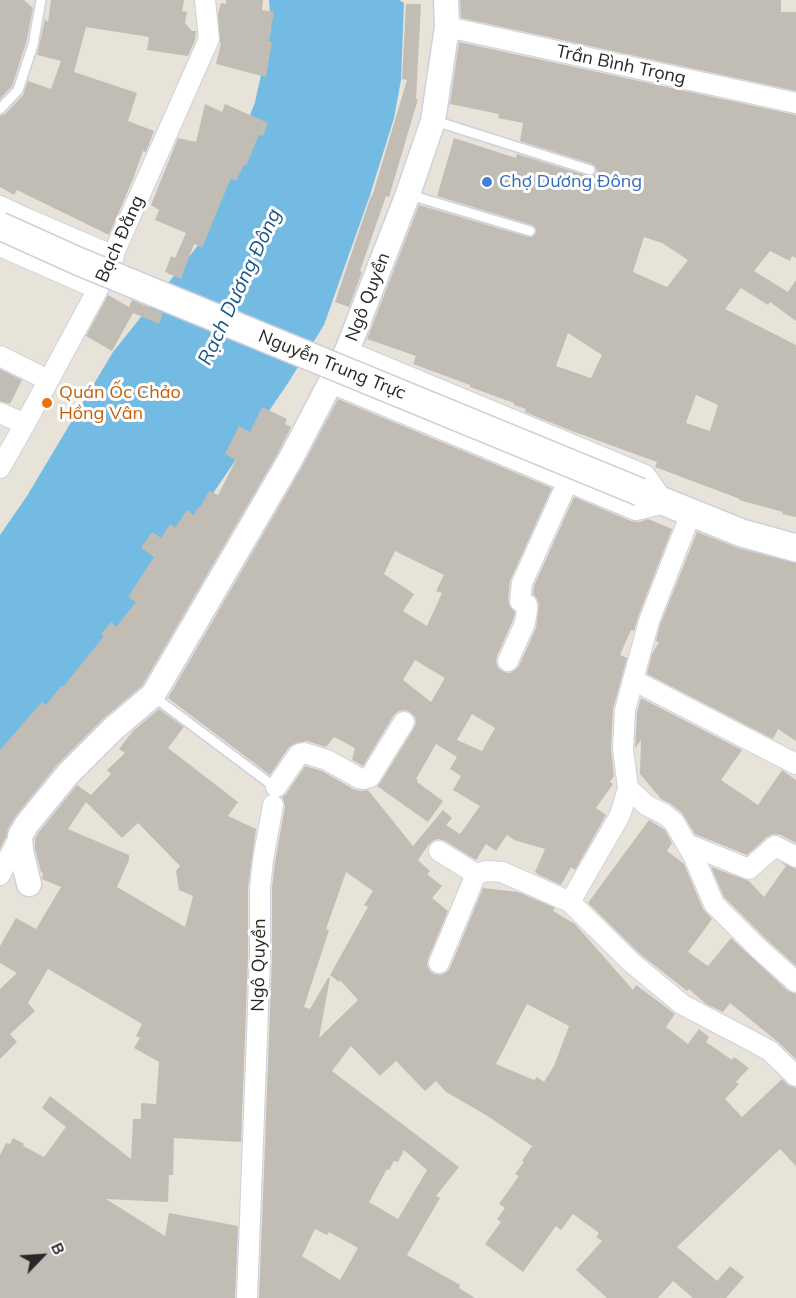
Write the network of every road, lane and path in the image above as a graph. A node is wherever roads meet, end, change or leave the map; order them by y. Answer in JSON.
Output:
{"nodes":[{"id":1,"x":41,"y":0,"type":"edge"},
{"id":2,"x":205,"y":0,"type":"edge"},
{"id":3,"x":446,"y":0,"type":"edge"},
{"id":4,"x":447,"y":27,"type":"junction"},
{"id":5,"x":796,"y":104,"type":"edge"},
{"id":6,"x":0,"y":110,"type":"edge"},
{"id":7,"x":433,"y":120,"type":"junction"},
{"id":8,"x":590,"y":170,"type":"dead end"},
{"id":9,"x":408,"y":194,"type":"junction"},
{"id":10,"x":0,"y":206,"type":"edge"},
{"id":11,"x":0,"y":226,"type":"edge"},
{"id":12,"x":530,"y":231,"type":"dead end"},
{"id":13,"x":0,"y":246,"type":"edge"},
{"id":14,"x":114,"y":256,"type":"junction"},
{"id":15,"x":98,"y":289,"type":"junction"},
{"id":16,"x":347,"y":351,"type":"junction"},
{"id":17,"x":0,"y":356,"type":"edge"},
{"id":18,"x":48,"y":380,"type":"junction"},
{"id":19,"x":331,"y":383,"type":"junction"},
{"id":20,"x":0,"y":413,"type":"edge"},
{"id":21,"x":25,"y":424,"type":"junction"},
{"id":22,"x":0,"y":468,"type":"edge"},
{"id":23,"x":568,"y":481,"type":"junction"},
{"id":24,"x":665,"y":503,"type":"junction"},
{"id":25,"x":691,"y":513,"type":"junction"},
{"id":26,"x":796,"y":548,"type":"edge"},
{"id":27,"x":508,"y":661,"type":"dead end"},
{"id":28,"x":633,"y":680,"type":"junction"},
{"id":29,"x":153,"y":695,"type":"junction"},
{"id":30,"x":404,"y":722,"type":"dead end"},
{"id":31,"x":796,"y":764,"type":"edge"},
{"id":32,"x":628,"y":788,"type":"junction"},
{"id":33,"x":275,"y":796,"type":"junction"},
{"id":34,"x":20,"y":836,"type":"junction"},
{"id":35,"x":687,"y":844,"type":"junction"},
{"id":36,"x":439,"y":851,"type":"dead end"},
{"id":37,"x":796,"y":857,"type":"edge"},
{"id":38,"x":476,"y":874,"type":"junction"},
{"id":39,"x":0,"y":875,"type":"edge"},
{"id":40,"x":29,"y":884,"type":"dead end"},
{"id":41,"x":570,"y":902,"type":"junction"},
{"id":42,"x":439,"y":963,"type":"dead end"},
{"id":43,"x":796,"y":982,"type":"edge"},
{"id":44,"x":796,"y":1076,"type":"edge"},
{"id":45,"x":247,"y":1298,"type":"edge"}],
"edges":[{"from":1,"to":6,"type":"lane"},
{"from":2,"to":14,"type":"street","name":"Bạch Đằng"},
{"from":3,"to":4,"type":"street","name":"Ngô Quyền"},
{"from":4,"to":5,"type":"street","name":"Trần Bình Trọng"},
{"from":4,"to":7,"type":"street","name":"Ngô Quyền"},
{"from":7,"to":8,"type":"lane"},
{"from":7,"to":9,"type":"street","name":"Ngô Quyền"},
{"from":9,"to":12,"type":"lane"},
{"from":9,"to":16,"type":"street","name":"Ngô Quyền"},
{"from":10,"to":14,"type":"street"},
{"from":11,"to":24,"type":"main road","name":"Nguyễn Trung Trực","bridge":true},
{"from":13,"to":15,"type":"street"},
{"from":14,"to":15,"type":"street","name":"Bạch Đằng"},
{"from":15,"to":18,"type":"street","name":"Bạch Đằng"},
{"from":16,"to":19,"type":"street","name":"Ngô Quyền"},
{"from":16,"to":24,"type":"street","name":"Nguyễn Trung Trực"},
{"from":17,"to":18,"type":"street"},
{"from":18,"to":21,"type":"street","name":"Bạch Đằng"},
{"from":19,"to":23,"type":"street","name":"Nguyễn Trung Trực"},
{"from":19,"to":29,"type":"street","name":"Ngô Quyền"},
{"from":20,"to":21,"type":"street"},
{"from":21,"to":22,"type":"street","name":"Bạch Đằng"},
{"from":23,"to":24,"type":"street","name":"Nguyễn Trung Trực"},
{"from":23,"to":27,"type":"street"},
{"from":24,"to":25,"type":"main road","name":"Nguyễn Trung Trực"},
{"from":25,"to":26,"type":"main road","name":"Nguyễn Trung Trực"},
{"from":25,"to":28,"type":"street"},
{"from":28,"to":31,"type":"street"},
{"from":28,"to":32,"type":"street"},
{"from":29,"to":33,"type":"lane"},
{"from":29,"to":34,"type":"street","name":"Ngô Quyền"},
{"from":30,"to":33,"type":"street"},
{"from":32,"to":35,"type":"street"},
{"from":32,"to":41,"type":"street"},
{"from":33,"to":45,"type":"street","name":"Ngô Quyền"},
{"from":34,"to":39,"type":"street"},
{"from":34,"to":40,"type":"street"},
{"from":35,"to":37,"type":"street"},
{"from":35,"to":43,"type":"street"},
{"from":36,"to":38,"type":"street"},
{"from":38,"to":41,"type":"street"},
{"from":38,"to":42,"type":"street"},
{"from":41,"to":44,"type":"street"}]}
